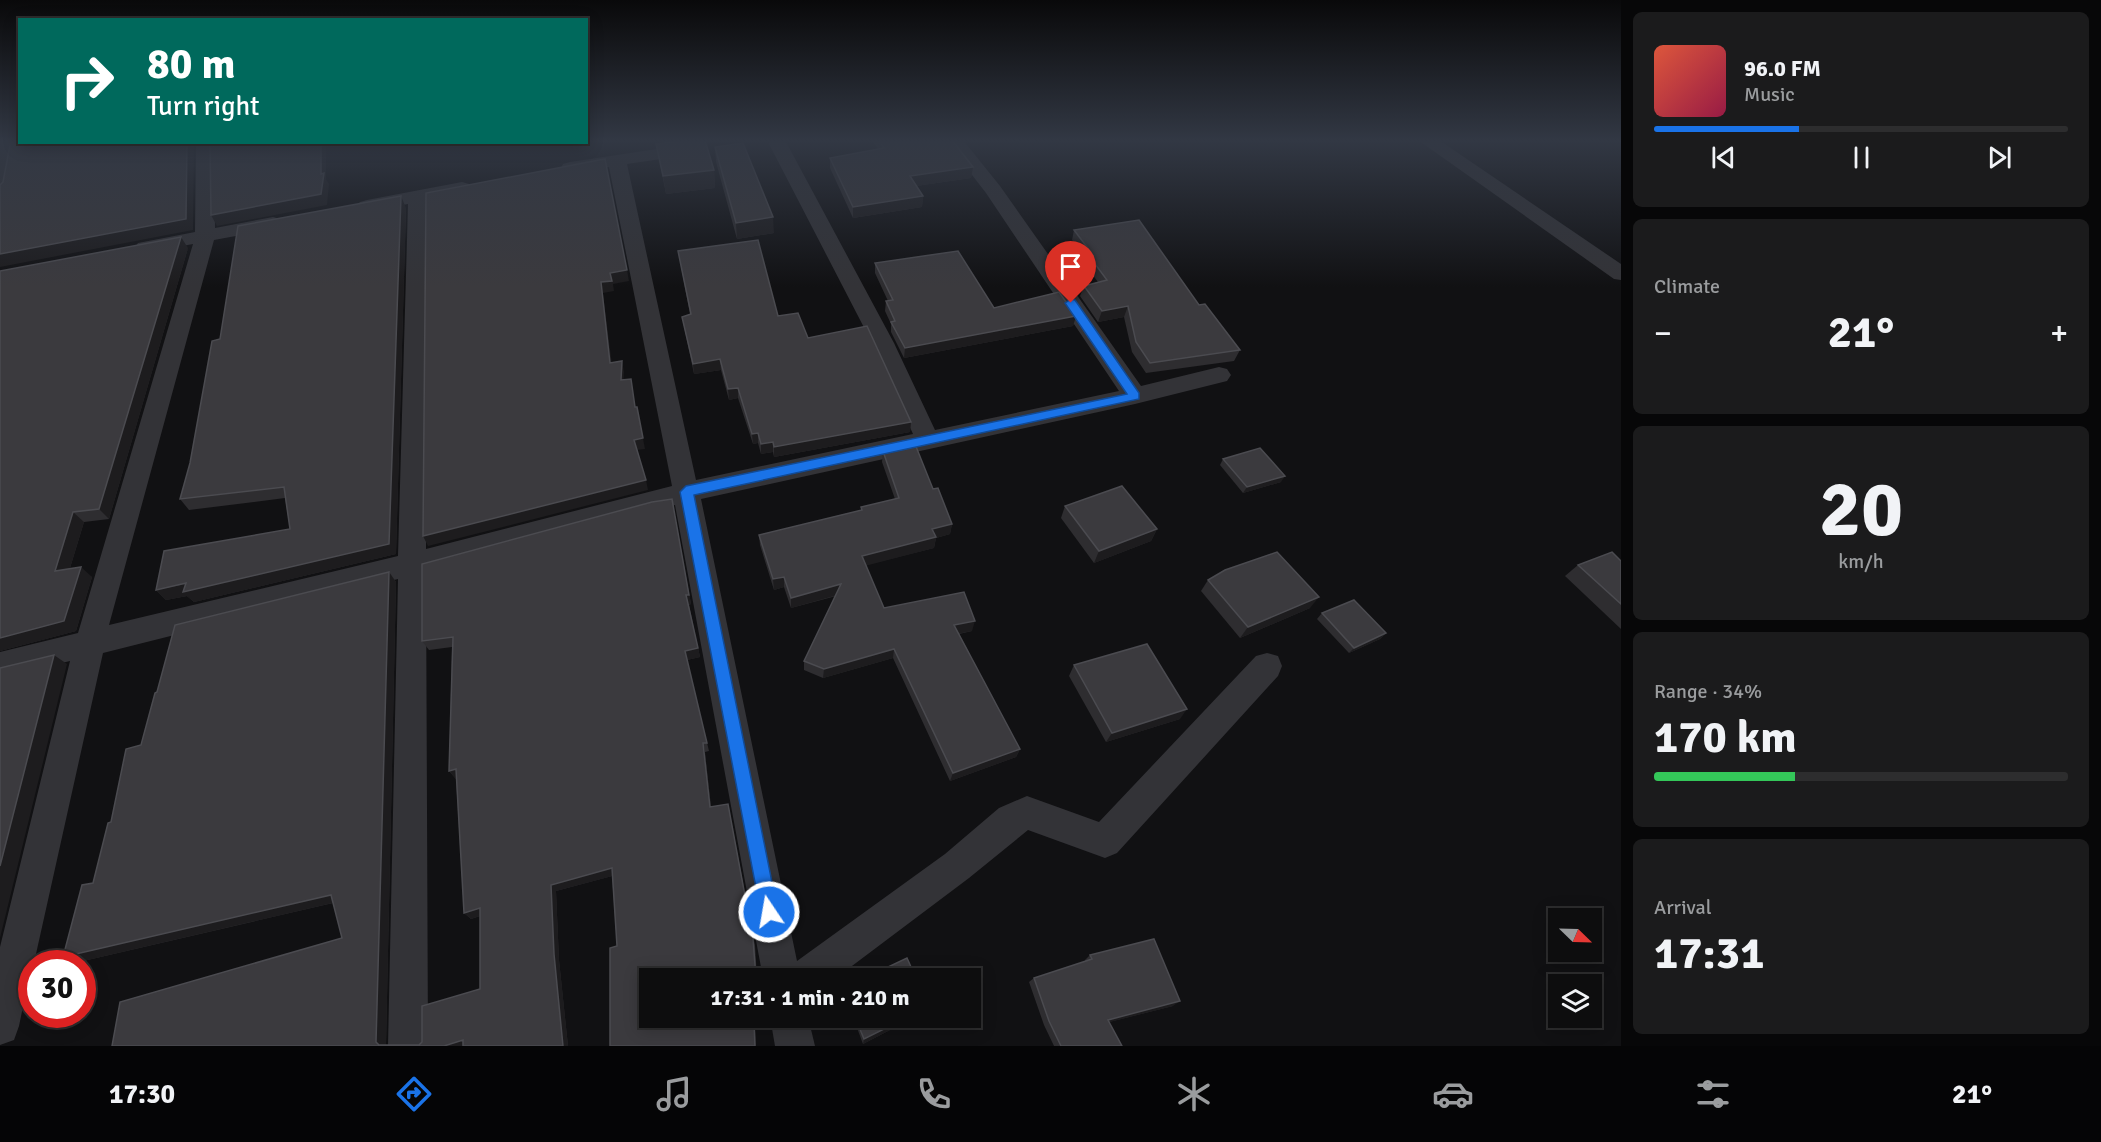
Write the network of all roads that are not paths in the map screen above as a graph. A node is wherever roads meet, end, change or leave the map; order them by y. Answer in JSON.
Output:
{"nodes":[{"id":1,"x":205,"y":189,"type":"edge"},
{"id":2,"x":456,"y":189,"type":"edge"},
{"id":3,"x":623,"y":189,"type":"edge"},
{"id":4,"x":803,"y":189,"type":"edge"},
{"id":5,"x":992,"y":189,"type":"edge"},
{"id":6,"x":1498,"y":189,"type":"edge"},
{"id":7,"x":417,"y":196,"type":"junction"},
{"id":8,"x":342,"y":210,"type":"edge"},
{"id":9,"x":296,"y":219,"type":"edge"},
{"id":10,"x":205,"y":236,"type":"junction"},
{"id":11,"x":127,"y":250,"type":"edge"},
{"id":12,"x":1621,"y":274,"type":"edge"},
{"id":13,"x":1219,"y":375,"type":"dead end"},
{"id":14,"x":1135,"y":396,"type":"junction"},
{"id":15,"x":928,"y":441,"type":"junction"},
{"id":16,"x":686,"y":492,"type":"junction"},
{"id":17,"x":412,"y":564,"type":"junction"},
{"id":18,"x":90,"y":642,"type":"junction"},
{"id":19,"x":0,"y":665,"type":"edge"},
{"id":20,"x":1267,"y":666,"type":"dead end"},
{"id":21,"x":780,"y":968,"type":"edge"},
{"id":22,"x":819,"y":968,"type":"edge"},
{"id":23,"x":0,"y":1026,"type":"edge"},
{"id":24,"x":791,"y":1028,"type":"edge"},
{"id":25,"x":408,"y":1046,"type":"edge"},
{"id":26,"x":795,"y":1046,"type":"edge"}],
"edges":[{"from":1,"to":10,"type":"street"},
{"from":2,"to":7,"type":"street"},
{"from":3,"to":16,"type":"street"},
{"from":4,"to":15,"type":"street"},
{"from":5,"to":14,"type":"street"},
{"from":6,"to":12,"type":"street"},
{"from":7,"to":8,"type":"street"},
{"from":7,"to":17,"type":"street"},
{"from":9,"to":10,"type":"street"},
{"from":10,"to":11,"type":"street"},
{"from":10,"to":18,"type":"street"},
{"from":13,"to":14,"type":"street"},
{"from":14,"to":15,"type":"street"},
{"from":15,"to":16,"type":"street"},
{"from":16,"to":17,"type":"street"},
{"from":16,"to":21,"type":"street"},
{"from":17,"to":18,"type":"street"},
{"from":17,"to":25,"type":"street"},
{"from":18,"to":19,"type":"street"},
{"from":18,"to":23,"type":"street"},
{"from":20,"to":22,"type":"street"},
{"from":24,"to":26,"type":"street"}]}
